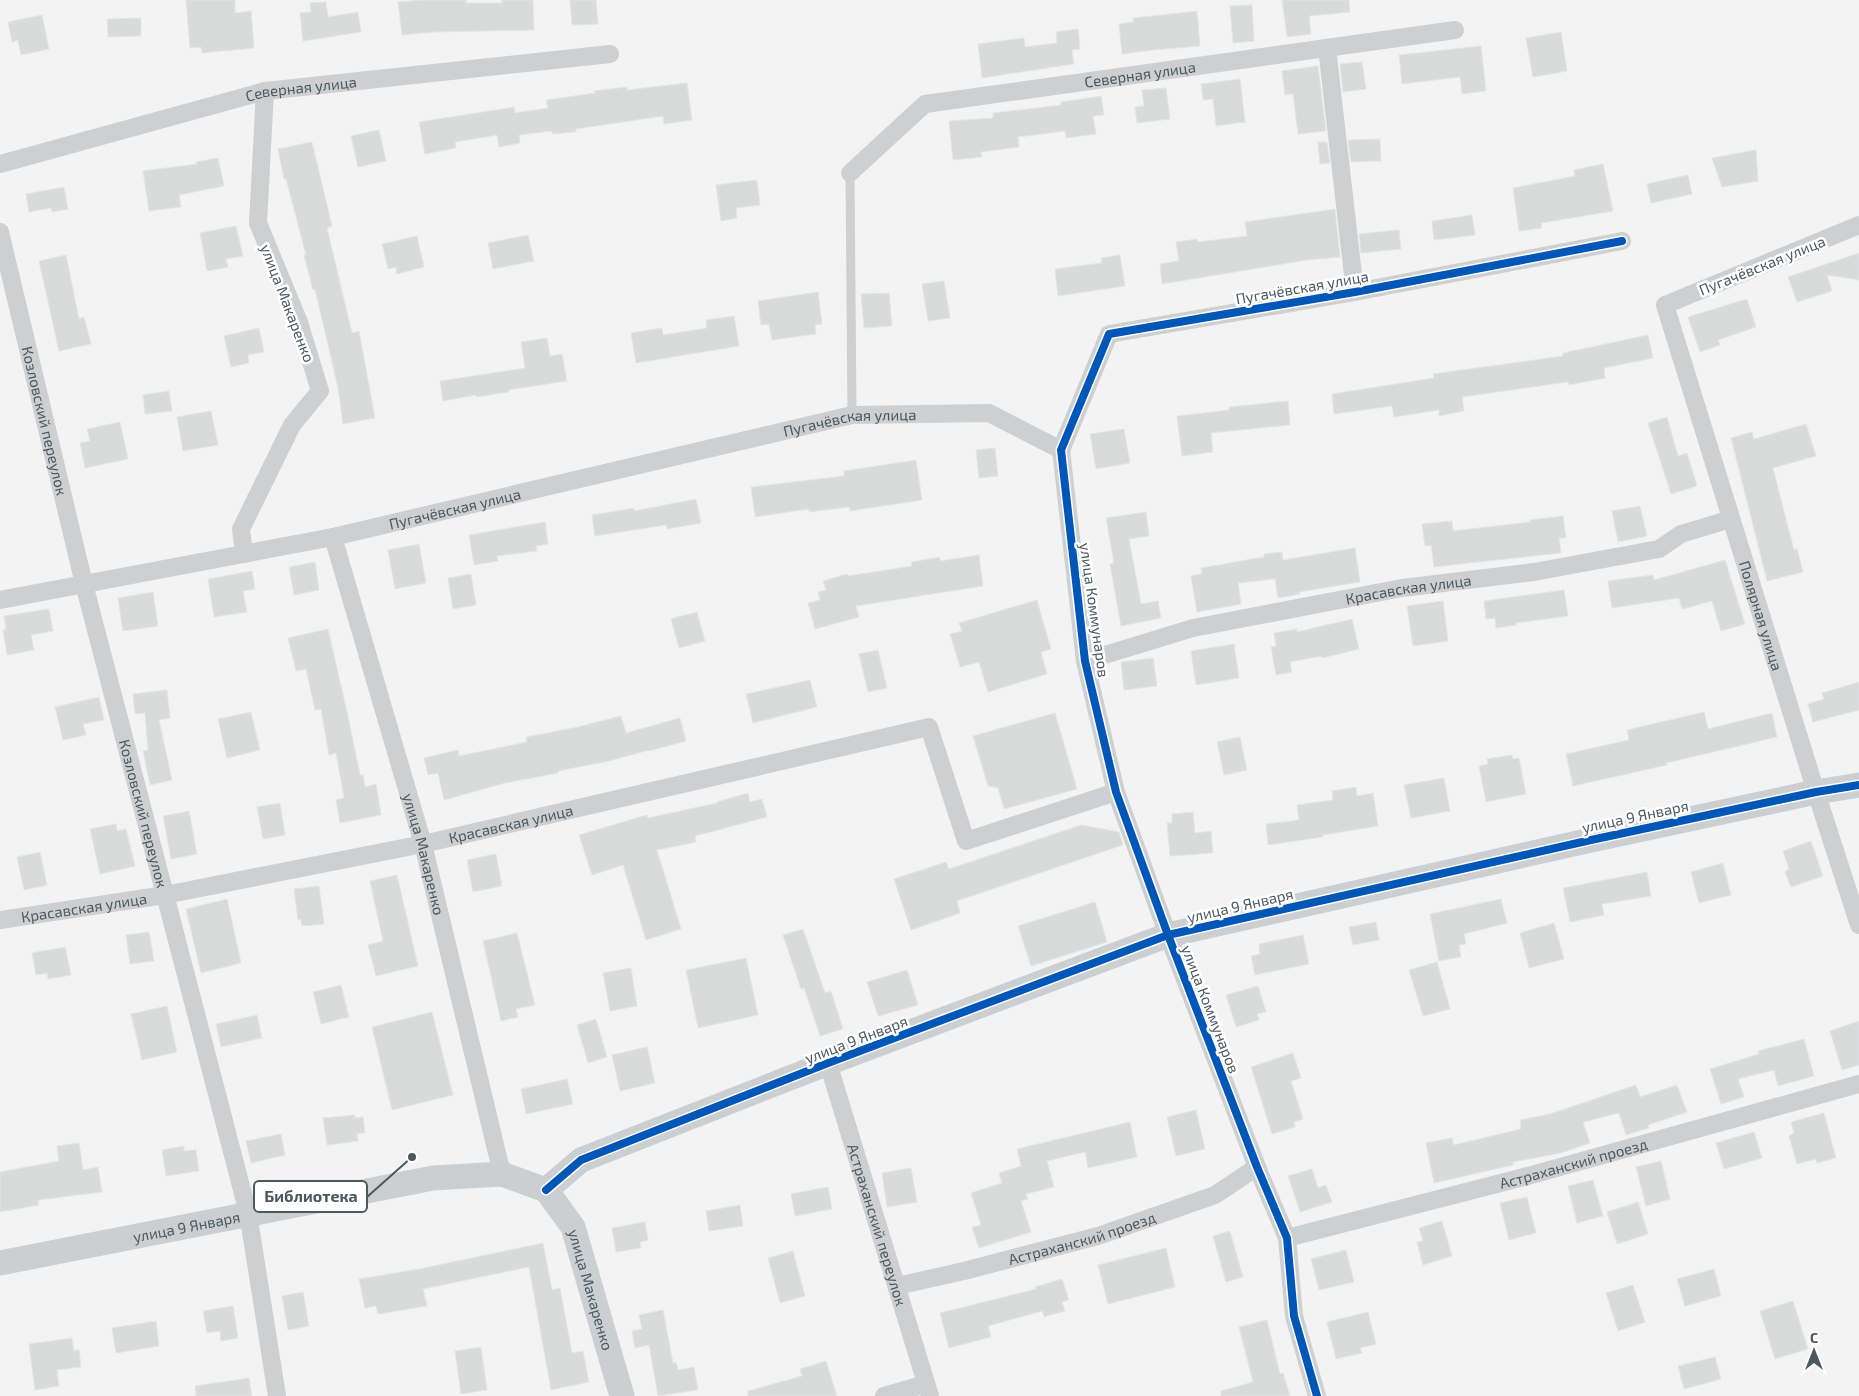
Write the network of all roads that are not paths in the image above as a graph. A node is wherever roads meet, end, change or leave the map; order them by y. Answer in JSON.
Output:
{"nodes":[{"id":1,"x":1455,"y":30,"type":"dead end"},
{"id":2,"x":1327,"y":48,"type":"junction"},
{"id":3,"x":610,"y":54,"type":"dead end"},
{"id":4,"x":265,"y":91,"type":"junction"},
{"id":5,"x":0,"y":164,"type":"edge"},
{"id":6,"x":850,"y":173,"type":"joint"},
{"id":7,"x":1859,"y":225,"type":"edge"},
{"id":8,"x":0,"y":232,"type":"edge"},
{"id":9,"x":1622,"y":241,"type":"dead end"},
{"id":10,"x":1355,"y":292,"type":"junction"},
{"id":11,"x":1665,"y":304,"type":"joint"},
{"id":12,"x":852,"y":415,"type":"junction"},
{"id":13,"x":1061,"y":450,"type":"junction"},
{"id":14,"x":1731,"y":519,"type":"junction"},
{"id":15,"x":333,"y":537,"type":"junction"},
{"id":16,"x":244,"y":554,"type":"junction"},
{"id":17,"x":84,"y":584,"type":"junction"},
{"id":18,"x":0,"y":600,"type":"edge"},
{"id":19,"x":1085,"y":661,"type":"junction"},
{"id":20,"x":1859,"y":785,"type":"edge"},
{"id":21,"x":1116,"y":792,"type":"junction"},
{"id":22,"x":1816,"y":792,"type":"junction"},
{"id":23,"x":423,"y":844,"type":"junction"},
{"id":24,"x":165,"y":895,"type":"junction"},
{"id":25,"x":0,"y":920,"type":"edge"},
{"id":26,"x":1859,"y":925,"type":"edge"},
{"id":27,"x":1168,"y":935,"type":"junction"},
{"id":28,"x":828,"y":1064,"type":"junction"},
{"id":29,"x":1859,"y":1084,"type":"edge"},
{"id":30,"x":1257,"y":1167,"type":"junction"},
{"id":31,"x":502,"y":1174,"type":"junction"},
{"id":32,"x":546,"y":1190,"type":"junction"},
{"id":33,"x":248,"y":1213,"type":"junction"},
{"id":34,"x":1287,"y":1238,"type":"junction"},
{"id":35,"x":0,"y":1263,"type":"edge"},
{"id":36,"x":897,"y":1286,"type":"junction"},
{"id":37,"x":928,"y":1390,"type":"edge"},
{"id":38,"x":277,"y":1396,"type":"edge"},
{"id":39,"x":622,"y":1396,"type":"edge"},
{"id":40,"x":884,"y":1396,"type":"edge"},
{"id":41,"x":1317,"y":1396,"type":"edge"}],
"edges":[{"from":1,"to":2,"type":"street","name":"Северная улица"},
{"from":2,"to":6,"type":"street","name":"Северная улица"},
{"from":2,"to":10,"type":"street"},
{"from":3,"to":4,"type":"street","name":"Северная улица"},
{"from":4,"to":5,"type":"street","name":"Северная улица"},
{"from":4,"to":16,"type":"street","name":"улица Макаренко"},
{"from":6,"to":12,"type":"lane"},
{"from":7,"to":11,"type":"street","name":"Пугачёвская улица"},
{"from":8,"to":17,"type":"street","name":"Козловский переулок"},
{"from":9,"to":10,"type":"street","name":"Пугачёвская улица"},
{"from":10,"to":13,"type":"street","name":"Пугачёвская улица"},
{"from":11,"to":14,"type":"street","name":"Полярная улица"},
{"from":12,"to":13,"type":"street","name":"Пугачёвская улица"},
{"from":12,"to":15,"type":"street","name":"Пугачёвская улица"},
{"from":13,"to":19,"type":"street","name":"улица Коммунаров"},
{"from":14,"to":19,"type":"street","name":"Красавская улица"},
{"from":14,"to":22,"type":"street","name":"Полярная улица"},
{"from":15,"to":16,"type":"street","name":"Пугачёвская улица"},
{"from":15,"to":23,"type":"street","name":"улица Макаренко"},
{"from":16,"to":17,"type":"street","name":"Пугачёвская улица"},
{"from":17,"to":18,"type":"street","name":"Пугачёвская улица"},
{"from":17,"to":24,"type":"street","name":"Козловский переулок"},
{"from":19,"to":21,"type":"street","name":"улица Коммунаров"},
{"from":20,"to":22,"type":"street","name":"улица 9 Января"},
{"from":21,"to":23,"type":"street","name":"Красавская улица"},
{"from":21,"to":27,"type":"street","name":"улица Коммунаров"},
{"from":22,"to":26,"type":"street","name":"Полярная улица"},
{"from":22,"to":27,"type":"street","name":"улица 9 Января"},
{"from":23,"to":24,"type":"street","name":"Красавская улица"},
{"from":23,"to":31,"type":"street","name":"улица Макаренко"},
{"from":24,"to":25,"type":"street","name":"Красавская улица"},
{"from":24,"to":33,"type":"street","name":"Козловский переулок"},
{"from":27,"to":28,"type":"street","name":"улица 9 Января"},
{"from":27,"to":30,"type":"street","name":"улица Коммунаров"},
{"from":28,"to":32,"type":"street","name":"улица 9 Января"},
{"from":28,"to":36,"type":"street","name":"Астраханский переулок"},
{"from":29,"to":34,"type":"street","name":"Астраханский проезд"},
{"from":30,"to":34,"type":"street","name":"улица Коммунаров"},
{"from":30,"to":36,"type":"street","name":"Астраханский проезд"},
{"from":31,"to":32,"type":"street","name":"улица 9 Января"},
{"from":31,"to":33,"type":"street","name":"улица 9 Января"},
{"from":32,"to":39,"type":"street","name":"улица Макаренко"},
{"from":33,"to":35,"type":"street","name":"улица 9 Января"},
{"from":33,"to":38,"type":"street","name":"Козловский переулок"},
{"from":34,"to":41,"type":"street","name":"улица Коммунаров"},
{"from":36,"to":37,"type":"street","name":"Астраханский переулок"},
{"from":37,"to":40,"type":"street","name":"Астраханский переулок"}]}
